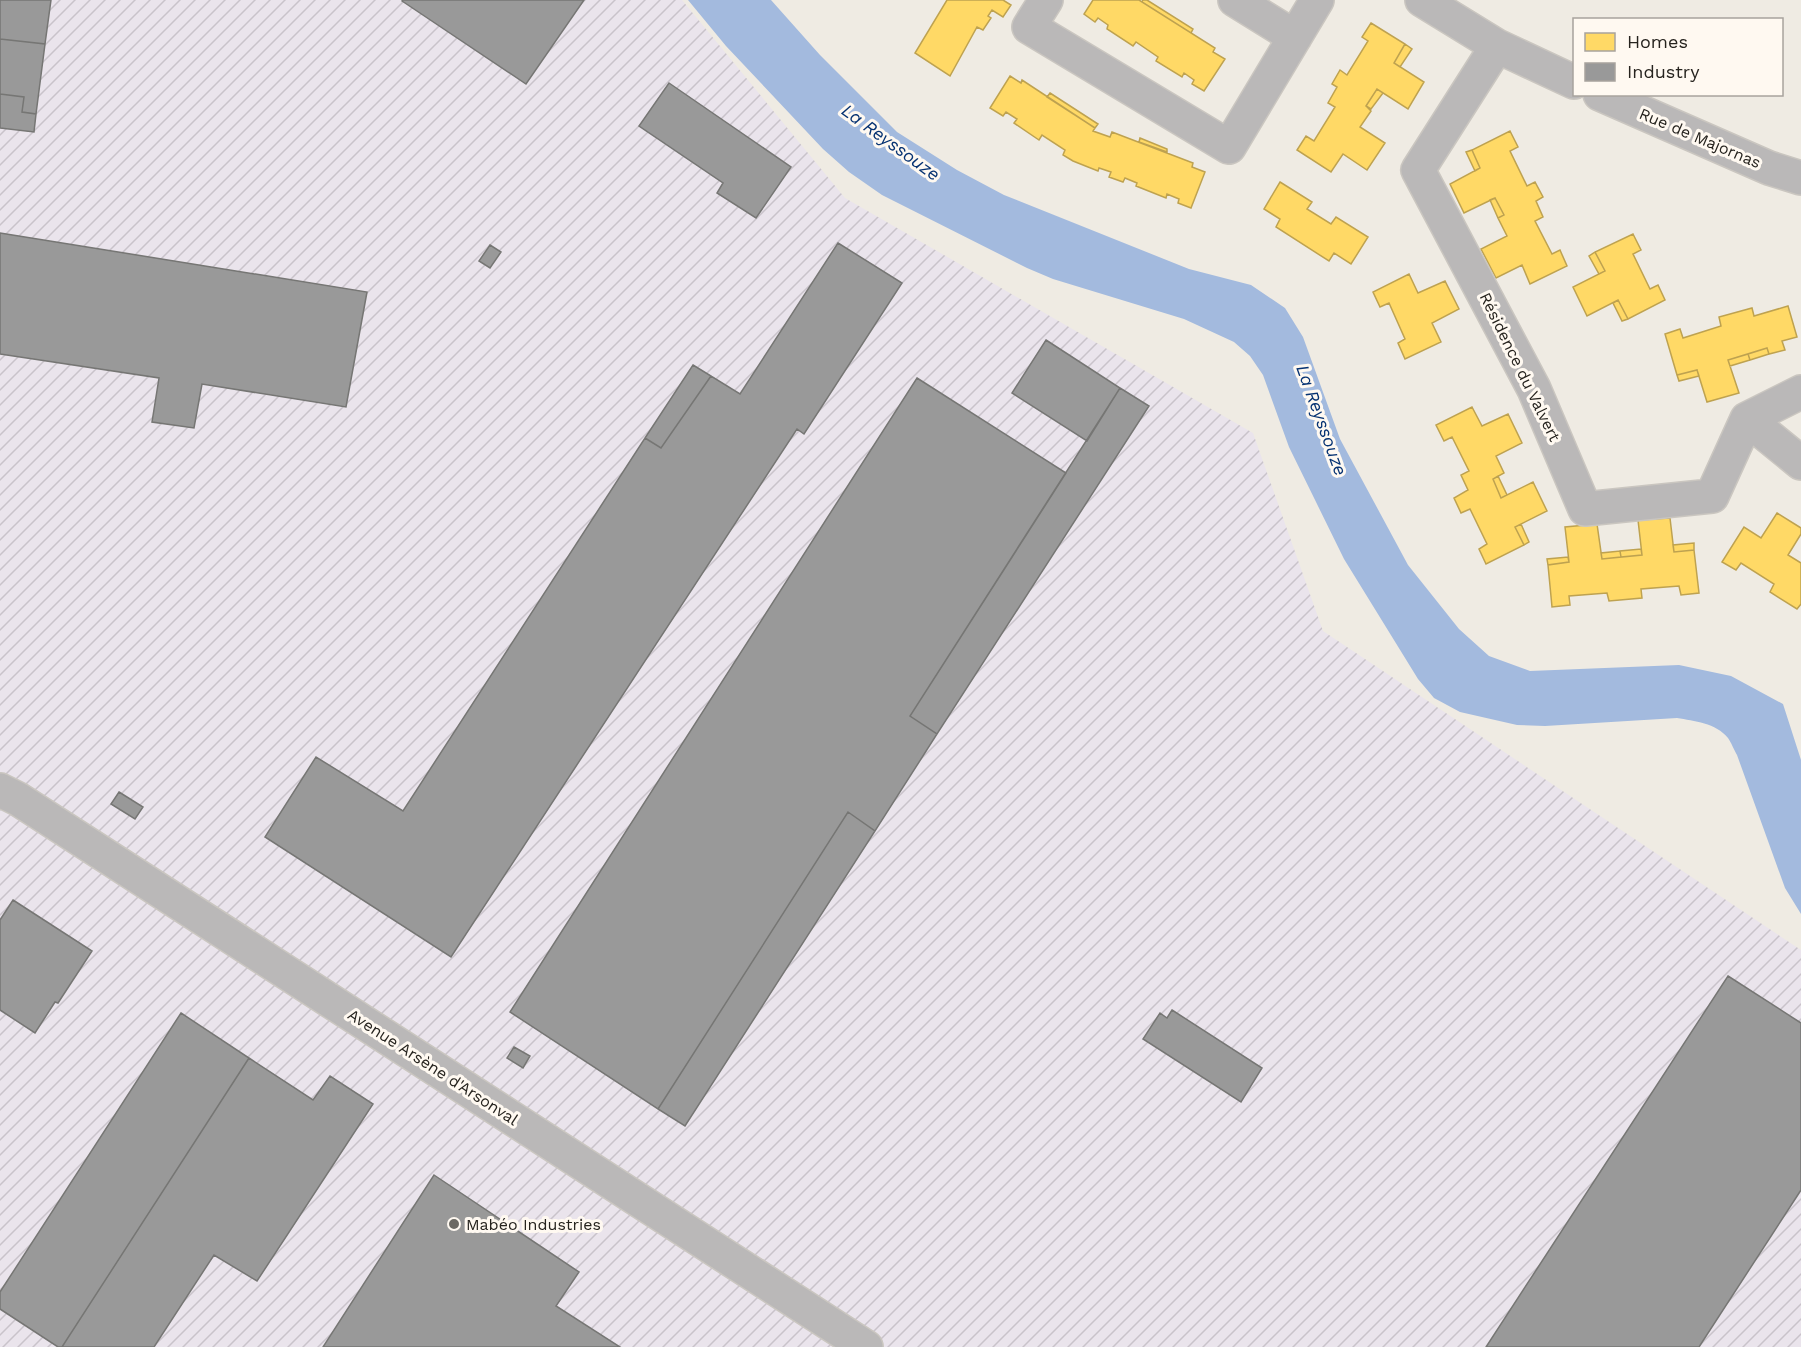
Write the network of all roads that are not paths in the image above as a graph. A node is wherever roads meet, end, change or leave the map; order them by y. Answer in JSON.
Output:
{"nodes":[{"id":1,"x":1046,"y":0,"type":"edge"},
{"id":2,"x":1235,"y":0,"type":"edge"},
{"id":3,"x":1317,"y":0,"type":"edge"},
{"id":4,"x":1422,"y":0,"type":"edge"},
{"id":5,"x":1295,"y":37,"type":"junction"},
{"id":6,"x":1497,"y":46,"type":"junction"},
{"id":7,"x":1573,"y":81,"type":"edge"},
{"id":8,"x":1605,"y":96,"type":"edge"},
{"id":9,"x":1801,"y":178,"type":"edge"},
{"id":10,"x":1801,"y":392,"type":"edge"},
{"id":11,"x":1747,"y":419,"type":"junction"},
{"id":12,"x":1801,"y":463,"type":"edge"},
{"id":13,"x":0,"y":790,"type":"edge"},
{"id":14,"x":866,"y":1347,"type":"edge"}],
"edges":[{"from":1,"to":5,"type":"street"},
{"from":2,"to":5,"type":"street"},
{"from":3,"to":5,"type":"street"},
{"from":4,"to":6,"type":"street"},
{"from":6,"to":7,"type":"street"},
{"from":6,"to":11,"type":"street","name":"Résidence du Valvert"},
{"from":8,"to":9,"type":"street","name":"Rue de Majornas"},
{"from":10,"to":11,"type":"street"},
{"from":11,"to":12,"type":"street"},
{"from":13,"to":14,"type":"street","name":"Avenue Arsène d'Arsonval"}]}
